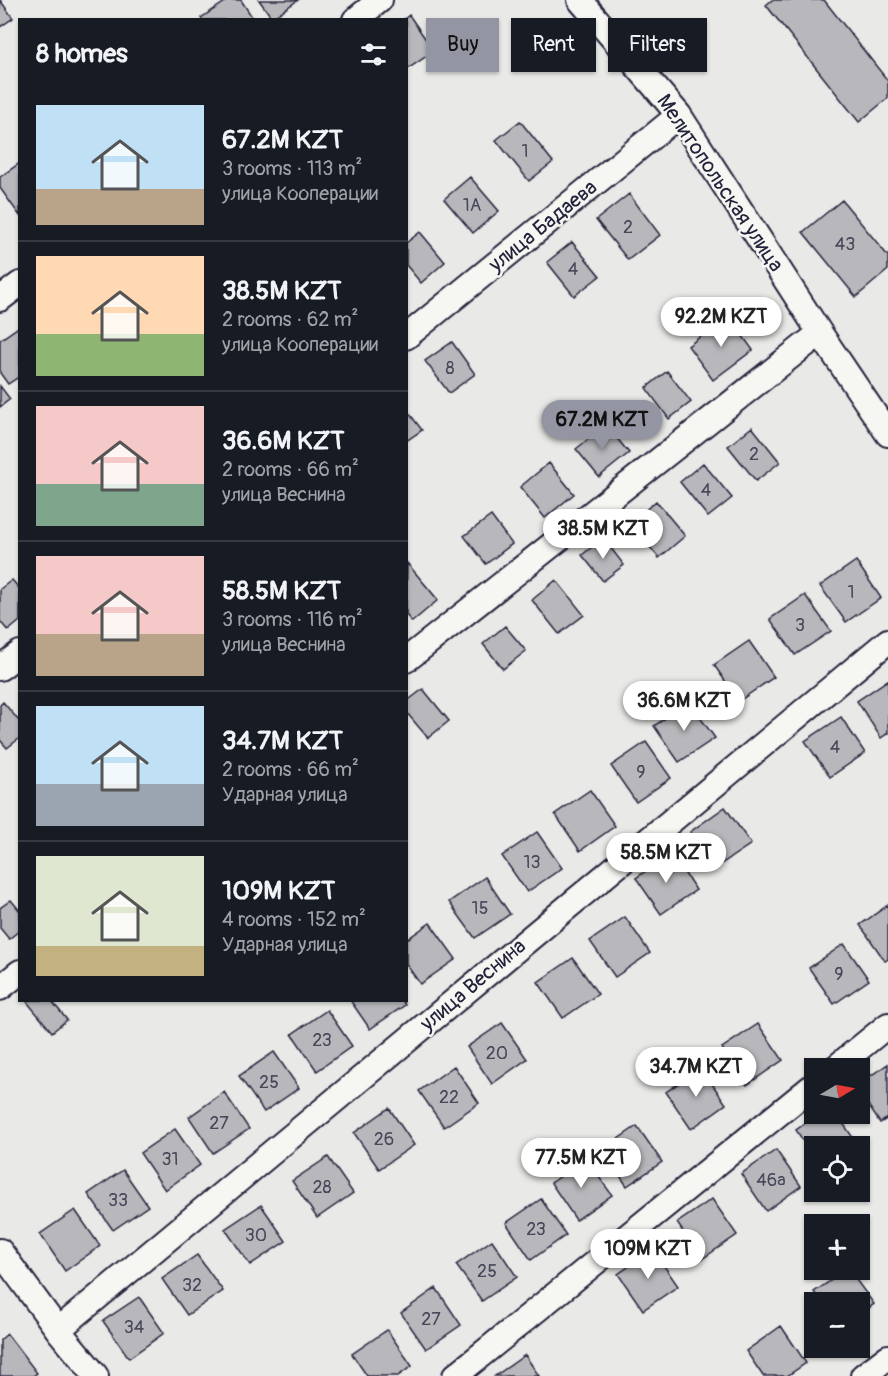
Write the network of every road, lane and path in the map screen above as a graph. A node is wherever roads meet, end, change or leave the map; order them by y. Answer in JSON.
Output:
{"nodes":[{"id":1,"x":380,"y":0,"type":"edge"},
{"id":2,"x":580,"y":0,"type":"edge"},
{"id":3,"x":358,"y":18,"type":"edge"},
{"id":4,"x":679,"y":115,"type":"junction"},
{"id":5,"x":18,"y":286,"type":"edge"},
{"id":6,"x":0,"y":299,"type":"edge"},
{"id":7,"x":820,"y":333,"type":"junction"},
{"id":8,"x":408,"y":336,"type":"edge"},
{"id":9,"x":888,"y":434,"type":"edge"},
{"id":10,"x":888,"y":641,"type":"edge"},
{"id":11,"x":18,"y":654,"type":"edge"},
{"id":12,"x":408,"y":658,"type":"edge"},
{"id":13,"x":0,"y":668,"type":"edge"},
{"id":14,"x":18,"y":974,"type":"edge"},
{"id":15,"x":0,"y":988,"type":"edge"},
{"id":16,"x":888,"y":1025,"type":"edge"},
{"id":17,"x":847,"y":1058,"type":"edge"},
{"id":18,"x":804,"y":1093,"type":"edge"},
{"id":19,"x":0,"y":1251,"type":"edge"},
{"id":20,"x":58,"y":1330,"type":"junction"},
{"id":21,"x":888,"y":1356,"type":"edge"},
{"id":22,"x":96,"y":1376,"type":"edge"},
{"id":23,"x":455,"y":1376,"type":"edge"},
{"id":24,"x":863,"y":1376,"type":"edge"}],
"edges":[{"from":1,"to":3,"type":"street"},
{"from":2,"to":4,"type":"street","name":"Мелитопольская улица"},
{"from":4,"to":7,"type":"street","name":"Мелитопольская улица"},
{"from":4,"to":8,"type":"street","name":"улица Бадаева"},
{"from":5,"to":6,"type":"street"},
{"from":7,"to":9,"type":"street","name":"Мелитопольская улица"},
{"from":7,"to":12,"type":"street"},
{"from":10,"to":20,"type":"street","name":"улица Веснина"},
{"from":11,"to":13,"type":"street"},
{"from":14,"to":15,"type":"street"},
{"from":16,"to":17,"type":"street"},
{"from":18,"to":23,"type":"street"},
{"from":19,"to":20,"type":"street"},
{"from":20,"to":22,"type":"street"},
{"from":21,"to":24,"type":"street"}]}
